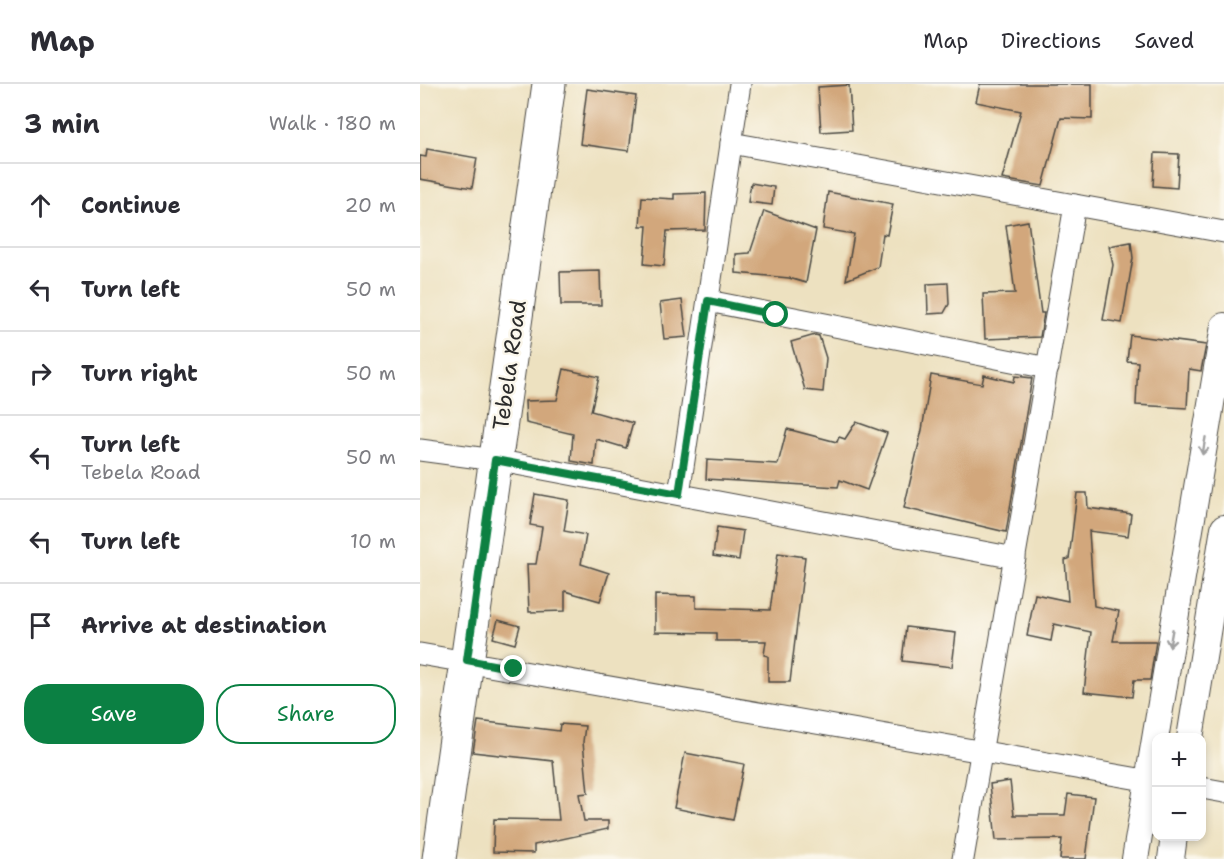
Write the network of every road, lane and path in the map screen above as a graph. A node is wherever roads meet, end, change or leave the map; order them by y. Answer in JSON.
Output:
{"nodes":[{"id":1,"x":549,"y":84,"type":"edge"},
{"id":2,"x":740,"y":84,"type":"edge"},
{"id":3,"x":731,"y":143,"type":"junction"},
{"id":4,"x":1075,"y":205,"type":"junction"},
{"id":5,"x":1224,"y":232,"type":"edge"},
{"id":6,"x":708,"y":301,"type":"junction"},
{"id":7,"x":1224,"y":326,"type":"edge"},
{"id":8,"x":1048,"y":368,"type":"junction"},
{"id":9,"x":420,"y":450,"type":"edge"},
{"id":10,"x":495,"y":460,"type":"junction"},
{"id":11,"x":679,"y":494,"type":"junction"},
{"id":12,"x":1224,"y":528,"type":"edge"},
{"id":13,"x":1016,"y":558,"type":"junction"},
{"id":14,"x":420,"y":654,"type":"edge"},
{"id":15,"x":467,"y":660,"type":"junction"},
{"id":16,"x":1160,"y":733,"type":"edge"},
{"id":17,"x":1191,"y":733,"type":"edge"},
{"id":18,"x":982,"y":751,"type":"junction"},
{"id":19,"x":1152,"y":781,"type":"edge"},
{"id":20,"x":1206,"y":789,"type":"edge"},
{"id":21,"x":1224,"y":792,"type":"edge"},
{"id":22,"x":1173,"y":841,"type":"edge"},
{"id":23,"x":439,"y":859,"type":"edge"},
{"id":24,"x":963,"y":859,"type":"edge"},
{"id":25,"x":1136,"y":859,"type":"edge"},
{"id":26,"x":1171,"y":859,"type":"edge"}],
"edges":[{"from":1,"to":10,"type":"main road","name":"Tebela Road"},
{"from":2,"to":3,"type":"street"},
{"from":3,"to":4,"type":"street"},
{"from":3,"to":6,"type":"street"},
{"from":4,"to":5,"type":"street"},
{"from":4,"to":8,"type":"street"},
{"from":6,"to":8,"type":"street"},
{"from":6,"to":11,"type":"street"},
{"from":7,"to":16,"type":"street","one_way":true},
{"from":8,"to":13,"type":"street"},
{"from":9,"to":10,"type":"street"},
{"from":10,"to":11,"type":"street"},
{"from":10,"to":15,"type":"main road","name":"Tebela Road"},
{"from":11,"to":13,"type":"street"},
{"from":12,"to":17,"type":"street"},
{"from":13,"to":18,"type":"street"},
{"from":14,"to":15,"type":"street"},
{"from":15,"to":18,"type":"street"},
{"from":15,"to":23,"type":"main road","name":"Tebela Road"},
{"from":18,"to":19,"type":"street"},
{"from":18,"to":24,"type":"street"},
{"from":19,"to":25,"type":"street"},
{"from":20,"to":21,"type":"street"},
{"from":22,"to":26,"type":"street"}]}
